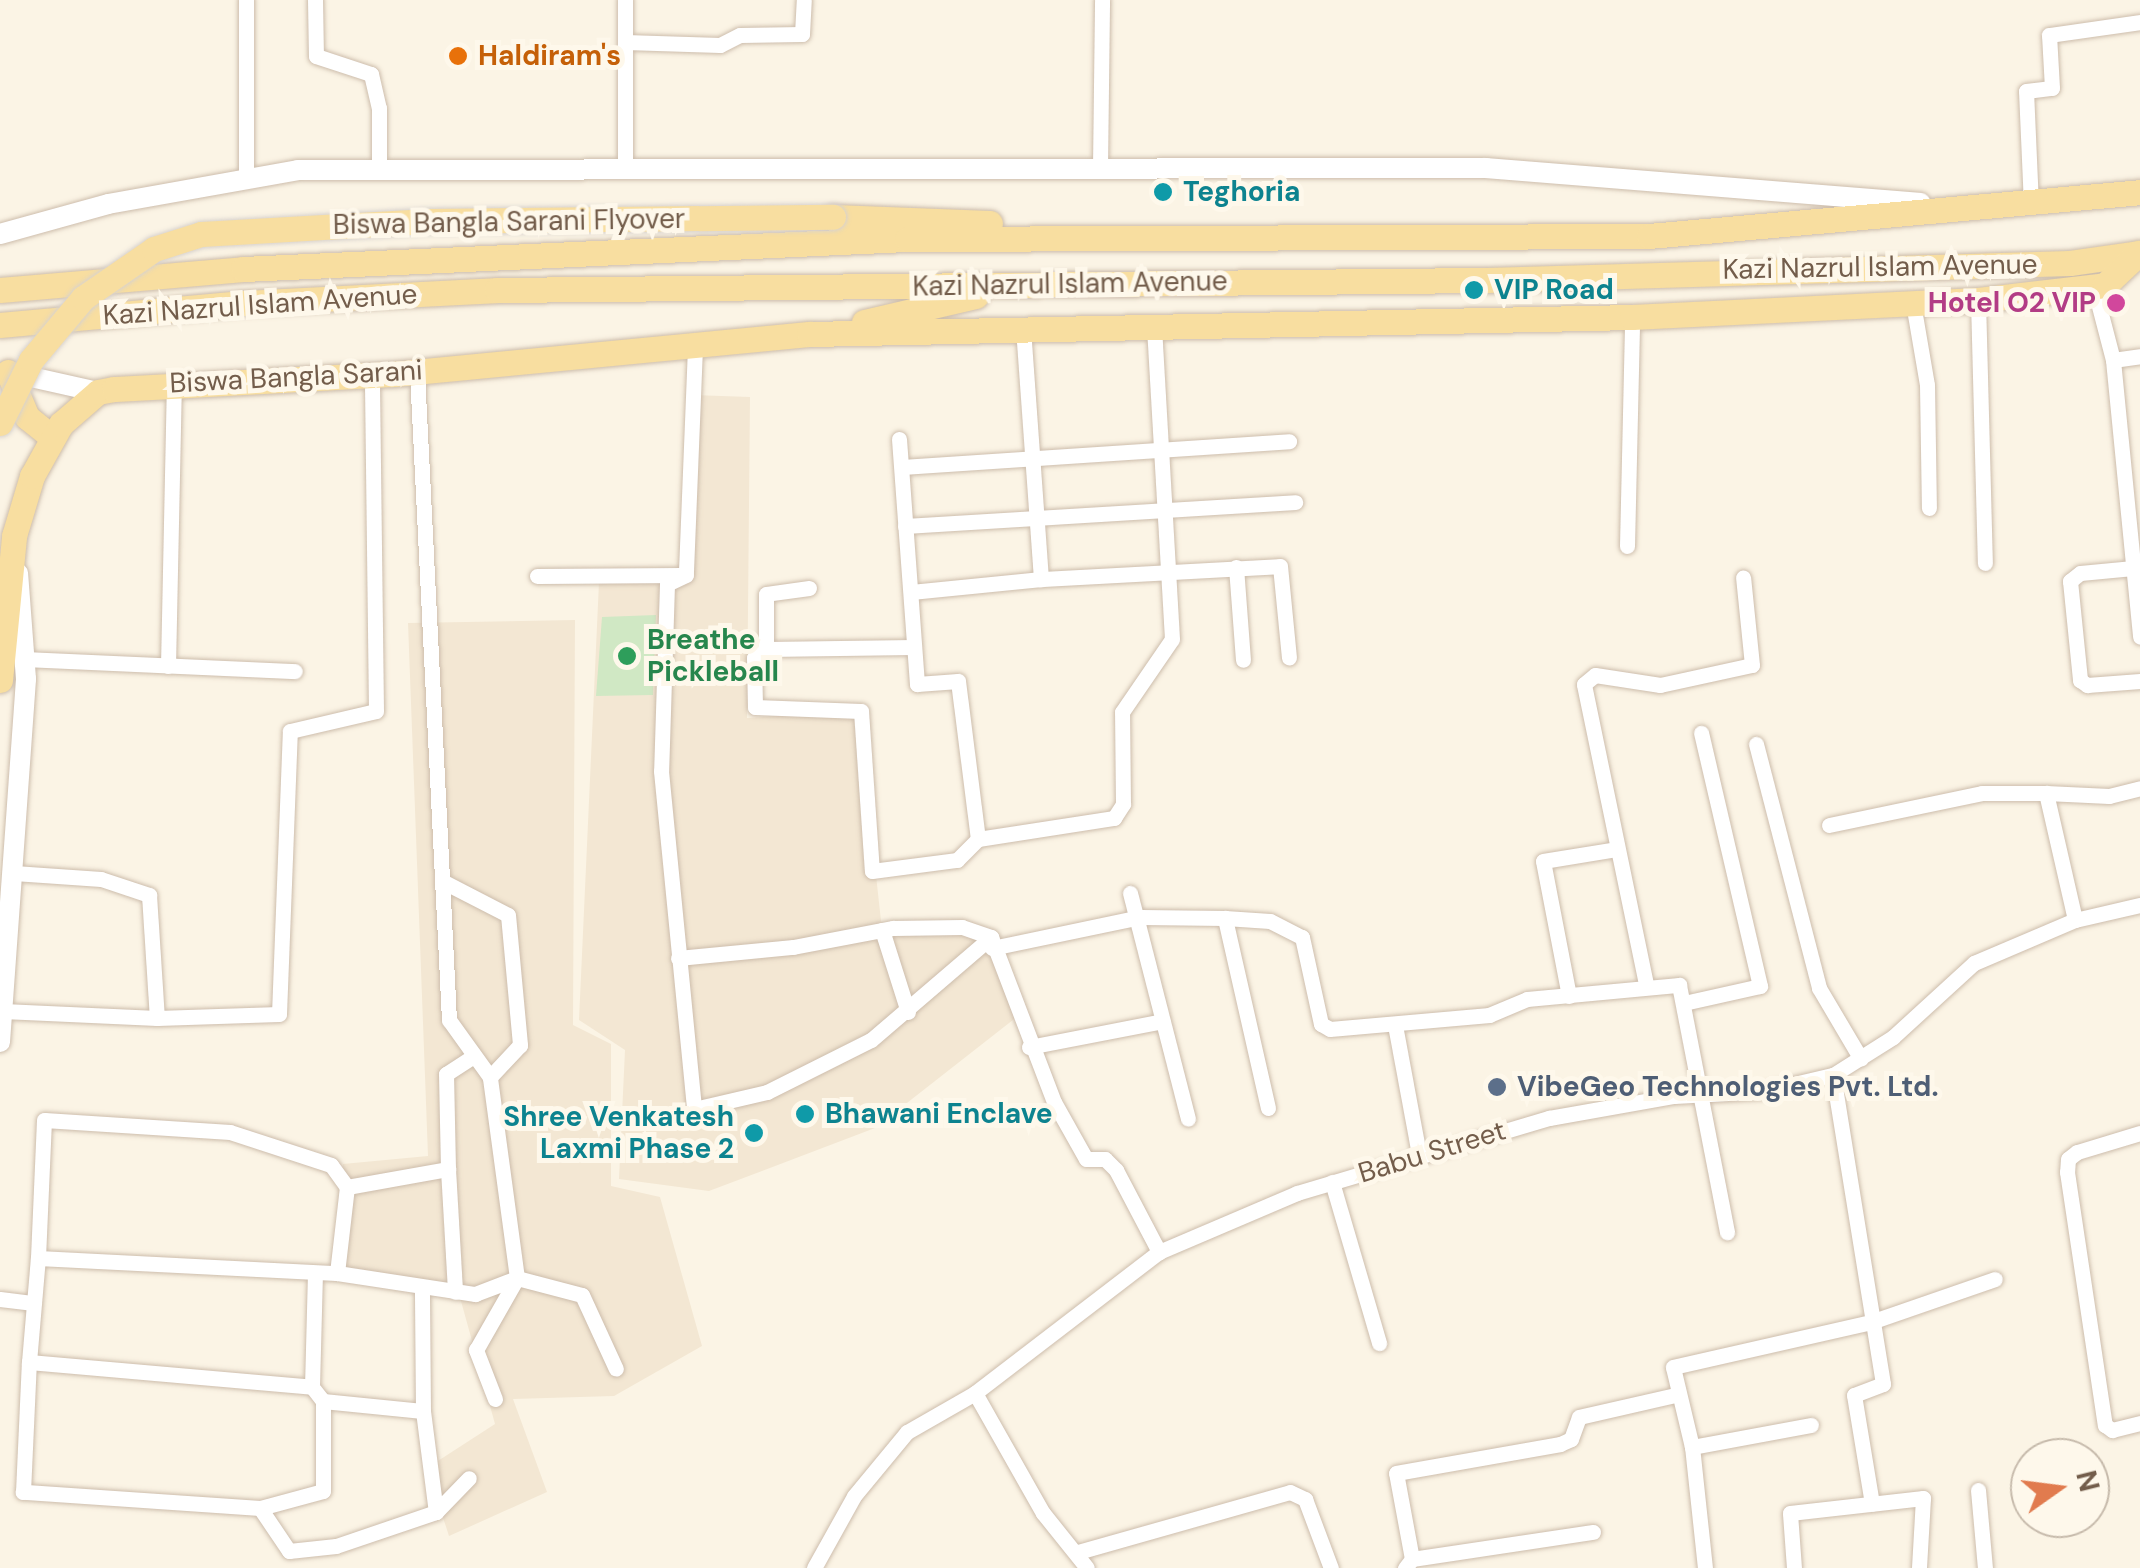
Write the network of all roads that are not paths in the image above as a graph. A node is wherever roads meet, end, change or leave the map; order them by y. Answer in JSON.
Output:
{"nodes":[{"id":1,"x":246,"y":0,"type":"edge"},
{"id":2,"x":315,"y":0,"type":"edge"},
{"id":3,"x":625,"y":0,"type":"edge"},
{"id":4,"x":804,"y":0,"type":"edge"},
{"id":5,"x":1102,"y":0,"type":"edge"},
{"id":6,"x":2140,"y":22,"type":"edge"},
{"id":7,"x":625,"y":42,"type":"junction"},
{"id":8,"x":1100,"y":168,"type":"junction"},
{"id":9,"x":378,"y":170,"type":"junction"},
{"id":10,"x":626,"y":171,"type":"junction"},
{"id":11,"x":246,"y":178,"type":"junction"},
{"id":12,"x":2140,"y":192,"type":"edge"},
{"id":13,"x":2019,"y":206,"type":"junction"},
{"id":14,"x":0,"y":234,"type":"edge"},
{"id":15,"x":1104,"y":235,"type":"junction"},
{"id":16,"x":1649,"y":236,"type":"junction"},
{"id":17,"x":2139,"y":253,"type":"edge"},
{"id":18,"x":1652,"y":274,"type":"junction"},
{"id":19,"x":1025,"y":285,"type":"junction"},
{"id":20,"x":2094,"y":287,"type":"junction"},
{"id":21,"x":0,"y":290,"type":"edge"},
{"id":22,"x":1978,"y":300,"type":"junction"},
{"id":23,"x":1913,"y":303,"type":"junction"},
{"id":24,"x":1632,"y":317,"type":"junction"},
{"id":25,"x":0,"y":325,"type":"edge"},
{"id":26,"x":1154,"y":326,"type":"junction"},
{"id":27,"x":1023,"y":328,"type":"junction"},
{"id":28,"x":809,"y":334,"type":"junction"},
{"id":29,"x":695,"y":347,"type":"junction"},
{"id":30,"x":2140,"y":356,"type":"edge"},
{"id":31,"x":2113,"y":360,"type":"junction"},
{"id":32,"x":4,"y":370,"type":"edge"},
{"id":33,"x":417,"y":372,"type":"junction"},
{"id":34,"x":372,"y":375,"type":"junction"},
{"id":35,"x":174,"y":382,"type":"junction"},
{"id":36,"x":98,"y":392,"type":"junction"},
{"id":37,"x":0,"y":423,"type":"edge"},
{"id":38,"x":52,"y":437,"type":"junction"},
{"id":39,"x":899,"y":439,"type":"dead end"},
{"id":40,"x":1289,"y":441,"type":"dead end"},
{"id":41,"x":1161,"y":452,"type":"junction"},
{"id":42,"x":1035,"y":462,"type":"junction"},
{"id":43,"x":902,"y":467,"type":"junction"},
{"id":44,"x":1296,"y":502,"type":"dead end"},
{"id":45,"x":1929,"y":508,"type":"dead end"},
{"id":46,"x":1162,"y":514,"type":"junction"},
{"id":47,"x":1035,"y":518,"type":"junction"},
{"id":48,"x":905,"y":526,"type":"junction"},
{"id":49,"x":2135,"y":534,"type":"edge"},
{"id":50,"x":14,"y":536,"type":"junction"},
{"id":51,"x":1627,"y":546,"type":"dead end"},
{"id":52,"x":1985,"y":563,"type":"dead end"},
{"id":53,"x":1236,"y":567,"type":"junction"},
{"id":54,"x":2133,"y":568,"type":"junction"},
{"id":55,"x":1166,"y":571,"type":"junction"},
{"id":56,"x":686,"y":575,"type":"junction"},
{"id":57,"x":537,"y":576,"type":"dead end"},
{"id":58,"x":1042,"y":578,"type":"junction"},
{"id":59,"x":1743,"y":578,"type":"dead end"},
{"id":60,"x":809,"y":588,"type":"dead end"},
{"id":61,"x":911,"y":592,"type":"junction"},
{"id":62,"x":2140,"y":638,"type":"edge"},
{"id":63,"x":914,"y":647,"type":"junction"},
{"id":64,"x":766,"y":649,"type":"junction"},
{"id":65,"x":1289,"y":658,"type":"dead end"},
{"id":66,"x":26,"y":660,"type":"junction"},
{"id":67,"x":1243,"y":660,"type":"dead end"},
{"id":68,"x":168,"y":666,"type":"junction"},
{"id":69,"x":295,"y":671,"type":"dead end"},
{"id":70,"x":0,"y":680,"type":"edge"},
{"id":71,"x":2140,"y":681,"type":"edge"},
{"id":72,"x":1701,"y":733,"type":"dead end"},
{"id":73,"x":1756,"y":744,"type":"dead end"},
{"id":74,"x":2140,"y":788,"type":"edge"},
{"id":75,"x":2046,"y":793,"type":"junction"},
{"id":76,"x":1828,"y":825,"type":"dead end"},
{"id":77,"x":978,"y":839,"type":"junction"},
{"id":78,"x":1616,"y":848,"type":"junction"},
{"id":79,"x":14,"y":873,"type":"junction"},
{"id":80,"x":442,"y":881,"type":"junction"},
{"id":81,"x":1130,"y":892,"type":"dead end"},
{"id":82,"x":2140,"y":905,"type":"edge"},
{"id":83,"x":1141,"y":917,"type":"junction"},
{"id":84,"x":1225,"y":918,"type":"junction"},
{"id":85,"x":2075,"y":920,"type":"junction"},
{"id":86,"x":882,"y":930,"type":"junction"},
{"id":87,"x":992,"y":942,"type":"junction"},
{"id":88,"x":678,"y":958,"type":"junction"},
{"id":89,"x":1646,"y":984,"type":"junction"},
{"id":90,"x":1568,"y":996,"type":"junction"},
{"id":91,"x":1684,"y":1004,"type":"junction"},
{"id":92,"x":2,"y":1011,"type":"junction"},
{"id":93,"x":908,"y":1012,"type":"junction"},
{"id":94,"x":157,"y":1018,"type":"junction"},
{"id":95,"x":1163,"y":1021,"type":"junction"},
{"id":96,"x":1395,"y":1025,"type":"junction"},
{"id":97,"x":0,"y":1042,"type":"edge"},
{"id":98,"x":1029,"y":1047,"type":"junction"},
{"id":99,"x":474,"y":1056,"type":"junction"},
{"id":100,"x":1861,"y":1059,"type":"junction"},
{"id":101,"x":1834,"y":1074,"type":"junction"},
{"id":102,"x":490,"y":1078,"type":"junction"},
{"id":103,"x":1699,"y":1096,"type":"junction"},
{"id":104,"x":1268,"y":1108,"type":"dead end"},
{"id":105,"x":1188,"y":1119,"type":"dead end"},
{"id":106,"x":2140,"y":1133,"type":"edge"},
{"id":107,"x":1419,"y":1155,"type":"junction"},
{"id":108,"x":448,"y":1169,"type":"junction"},
{"id":109,"x":1332,"y":1182,"type":"junction"},
{"id":110,"x":347,"y":1187,"type":"junction"},
{"id":111,"x":1727,"y":1232,"type":"dead end"},
{"id":112,"x":1159,"y":1252,"type":"junction"},
{"id":113,"x":38,"y":1258,"type":"junction"},
{"id":114,"x":337,"y":1273,"type":"junction"},
{"id":115,"x":315,"y":1275,"type":"junction"},
{"id":116,"x":517,"y":1278,"type":"junction"},
{"id":117,"x":1995,"y":1280,"type":"dead end"},
{"id":118,"x":422,"y":1287,"type":"junction"},
{"id":119,"x":454,"y":1292,"type":"junction"},
{"id":120,"x":0,"y":1299,"type":"edge"},
{"id":121,"x":34,"y":1304,"type":"junction"},
{"id":122,"x":1871,"y":1322,"type":"junction"},
{"id":123,"x":1379,"y":1343,"type":"dead end"},
{"id":124,"x":29,"y":1362,"type":"junction"},
{"id":125,"x":616,"y":1369,"type":"dead end"},
{"id":126,"x":312,"y":1387,"type":"junction"},
{"id":127,"x":975,"y":1393,"type":"junction"},
{"id":128,"x":1675,"y":1395,"type":"junction"},
{"id":129,"x":495,"y":1399,"type":"dead end"},
{"id":130,"x":323,"y":1401,"type":"junction"},
{"id":131,"x":422,"y":1410,"type":"junction"},
{"id":132,"x":2140,"y":1423,"type":"edge"},
{"id":133,"x":1811,"y":1426,"type":"dead end"},
{"id":134,"x":1692,"y":1447,"type":"junction"},
{"id":135,"x":469,"y":1478,"type":"dead end"},
{"id":136,"x":1978,"y":1490,"type":"dead end"},
{"id":137,"x":1872,"y":1504,"type":"junction"},
{"id":138,"x":260,"y":1508,"type":"junction"},
{"id":139,"x":436,"y":1512,"type":"junction"},
{"id":140,"x":1593,"y":1532,"type":"dead end"},
{"id":141,"x":1078,"y":1552,"type":"junction"},
{"id":142,"x":1409,"y":1564,"type":"edge"},
{"id":143,"x":814,"y":1568,"type":"edge"},
{"id":144,"x":1087,"y":1568,"type":"edge"},
{"id":145,"x":1331,"y":1568,"type":"edge"},
{"id":146,"x":1705,"y":1568,"type":"edge"},
{"id":147,"x":1794,"y":1568,"type":"edge"},
{"id":148,"x":1920,"y":1568,"type":"edge"},
{"id":149,"x":1985,"y":1568,"type":"edge"}],
"edges":[{"from":1,"to":11,"type":"street"},
{"from":2,"to":9,"type":"street"},
{"from":3,"to":7,"type":"street"},
{"from":4,"to":7,"type":"street"},
{"from":5,"to":8,"type":"street"},
{"from":6,"to":13,"type":"street"},
{"from":7,"to":10,"type":"street"},
{"from":8,"to":10,"type":"street"},
{"from":8,"to":13,"type":"street"},
{"from":9,"to":10,"type":"street"},
{"from":9,"to":11,"type":"street"},
{"from":11,"to":14,"type":"street"},
{"from":12,"to":13,"type":"main road"},
{"from":13,"to":16,"type":"main road"},
{"from":15,"to":16,"type":"main road"},
{"from":15,"to":21,"type":"main road","name":"Kazi Nazrul Islam Avenue"},
{"from":15,"to":37,"type":"main road","name":"Biswa Bangla Sarani Flyover","bridge":true},
{"from":16,"to":18,"type":"main road"},
{"from":17,"to":18,"type":"main road","name":"Kazi Nazrul Islam Avenue"},
{"from":17,"to":20,"type":"main road"},
{"from":18,"to":19,"type":"main road","name":"Kazi Nazrul Islam Avenue"},
{"from":19,"to":25,"type":"main road","name":"Kazi Nazrul Islam Avenue"},
{"from":19,"to":28,"type":"main road"},
{"from":20,"to":22,"type":"main road"},
{"from":20,"to":31,"type":"street"},
{"from":22,"to":23,"type":"main road"},
{"from":22,"to":52,"type":"street"},
{"from":23,"to":24,"type":"main road"},
{"from":23,"to":45,"type":"street"},
{"from":24,"to":26,"type":"main road"},
{"from":24,"to":51,"type":"street"},
{"from":26,"to":27,"type":"main road"},
{"from":26,"to":41,"type":"street"},
{"from":27,"to":28,"type":"main road"},
{"from":27,"to":42,"type":"street"},
{"from":28,"to":29,"type":"main road","name":"Biswa Bangla Sarani"},
{"from":29,"to":33,"type":"main road","name":"Biswa Bangla Sarani"},
{"from":29,"to":56,"type":"street"},
{"from":30,"to":31,"type":"street"},
{"from":31,"to":49,"type":"street"},
{"from":32,"to":36,"type":"street"},
{"from":32,"to":38,"type":"main road"},
{"from":33,"to":34,"type":"main road","name":"Biswa Bangla Sarani"},
{"from":33,"to":80,"type":"street"},
{"from":34,"to":35,"type":"main road","name":"Biswa Bangla Sarani"},
{"from":34,"to":94,"type":"street"},
{"from":35,"to":36,"type":"main road","name":"Biswa Bangla Sarani"},
{"from":35,"to":68,"type":"street"},
{"from":36,"to":38,"type":"main road"},
{"from":38,"to":50,"type":"main road"},
{"from":39,"to":43,"type":"street"},
{"from":40,"to":41,"type":"street"},
{"from":41,"to":42,"type":"street"},
{"from":41,"to":46,"type":"street"},
{"from":42,"to":43,"type":"street"},
{"from":42,"to":47,"type":"street"},
{"from":43,"to":48,"type":"street"},
{"from":44,"to":46,"type":"street"},
{"from":46,"to":47,"type":"street"},
{"from":46,"to":55,"type":"street"},
{"from":47,"to":48,"type":"street"},
{"from":47,"to":58,"type":"street"},
{"from":48,"to":61,"type":"street"},
{"from":49,"to":54,"type":"street"},
{"from":50,"to":66,"type":"street"},
{"from":50,"to":70,"type":"main road"},
{"from":53,"to":55,"type":"street"},
{"from":53,"to":65,"type":"street"},
{"from":53,"to":67,"type":"street"},
{"from":54,"to":62,"type":"street"},
{"from":54,"to":71,"type":"street"},
{"from":55,"to":58,"type":"street"},
{"from":55,"to":77,"type":"street"},
{"from":56,"to":57,"type":"street"},
{"from":56,"to":88,"type":"street"},
{"from":58,"to":61,"type":"street"},
{"from":59,"to":78,"type":"street"},
{"from":60,"to":64,"type":"street"},
{"from":61,"to":63,"type":"street"},
{"from":63,"to":64,"type":"street"},
{"from":63,"to":77,"type":"street"},
{"from":64,"to":77,"type":"street"},
{"from":66,"to":68,"type":"street"},
{"from":66,"to":79,"type":"street"},
{"from":68,"to":69,"type":"street"},
{"from":72,"to":91,"type":"street"},
{"from":73,"to":100,"type":"street"},
{"from":74,"to":75,"type":"street"},
{"from":75,"to":76,"type":"street"},
{"from":75,"to":85,"type":"street"},
{"from":78,"to":89,"type":"street"},
{"from":78,"to":90,"type":"street"},
{"from":79,"to":92,"type":"street"},
{"from":79,"to":94,"type":"street"},
{"from":80,"to":99,"type":"street"},
{"from":80,"to":102,"type":"street"},
{"from":81,"to":83,"type":"street"},
{"from":82,"to":85,"type":"street","name":"Babu Street"},
{"from":83,"to":84,"type":"street"},
{"from":83,"to":87,"type":"street"},
{"from":83,"to":95,"type":"street"},
{"from":84,"to":96,"type":"street"},
{"from":84,"to":104,"type":"street"},
{"from":85,"to":100,"type":"street","name":"Babu Street"},
{"from":86,"to":87,"type":"street"},
{"from":86,"to":88,"type":"street"},
{"from":86,"to":93,"type":"street"},
{"from":87,"to":93,"type":"street"},
{"from":87,"to":98,"type":"street"},
{"from":88,"to":93,"type":"street"},
{"from":89,"to":90,"type":"street"},
{"from":89,"to":91,"type":"street"},
{"from":90,"to":96,"type":"street"},
{"from":91,"to":103,"type":"street"},
{"from":92,"to":94,"type":"street"},
{"from":92,"to":97,"type":"street"},
{"from":95,"to":98,"type":"street"},
{"from":95,"to":105,"type":"street"},
{"from":96,"to":107,"type":"street"},
{"from":98,"to":112,"type":"street"},
{"from":99,"to":102,"type":"street"},
{"from":99,"to":108,"type":"street"},
{"from":100,"to":101,"type":"street","name":"Babu Street"},
{"from":101,"to":103,"type":"street","name":"Babu Street"},
{"from":101,"to":122,"type":"street"},
{"from":102,"to":116,"type":"street"},
{"from":103,"to":107,"type":"street","name":"Babu Street"},
{"from":103,"to":111,"type":"street"},
{"from":106,"to":132,"type":"street"},
{"from":107,"to":109,"type":"street","name":"Babu Street"},
{"from":108,"to":110,"type":"street"},
{"from":108,"to":119,"type":"street"},
{"from":109,"to":112,"type":"street","name":"Babu Street"},
{"from":109,"to":123,"type":"street"},
{"from":110,"to":113,"type":"street"},
{"from":110,"to":114,"type":"street"},
{"from":112,"to":127,"type":"street","name":"Babu Street"},
{"from":113,"to":115,"type":"street"},
{"from":113,"to":121,"type":"street"},
{"from":114,"to":115,"type":"street"},
{"from":114,"to":118,"type":"street"},
{"from":115,"to":126,"type":"street"},
{"from":116,"to":119,"type":"street"},
{"from":116,"to":125,"type":"street"},
{"from":116,"to":129,"type":"street"},
{"from":117,"to":122,"type":"street"},
{"from":118,"to":119,"type":"street"},
{"from":118,"to":131,"type":"street"},
{"from":120,"to":121,"type":"street"},
{"from":121,"to":124,"type":"street"},
{"from":122,"to":128,"type":"street"},
{"from":122,"to":137,"type":"street"},
{"from":124,"to":126,"type":"street"},
{"from":124,"to":138,"type":"street"},
{"from":126,"to":130,"type":"street"},
{"from":127,"to":141,"type":"street"},
{"from":127,"to":143,"type":"street","name":"Babu Street"},
{"from":128,"to":134,"type":"street"},
{"from":128,"to":142,"type":"street"},
{"from":130,"to":131,"type":"street"},
{"from":130,"to":138,"type":"street"},
{"from":131,"to":139,"type":"street"},
{"from":133,"to":134,"type":"street"},
{"from":134,"to":146,"type":"street"},
{"from":135,"to":139,"type":"street"},
{"from":136,"to":149,"type":"street"},
{"from":137,"to":147,"type":"street"},
{"from":137,"to":148,"type":"street"},
{"from":138,"to":139,"type":"street"},
{"from":140,"to":142,"type":"street"},
{"from":141,"to":144,"type":"street"},
{"from":141,"to":145,"type":"street"}]}
